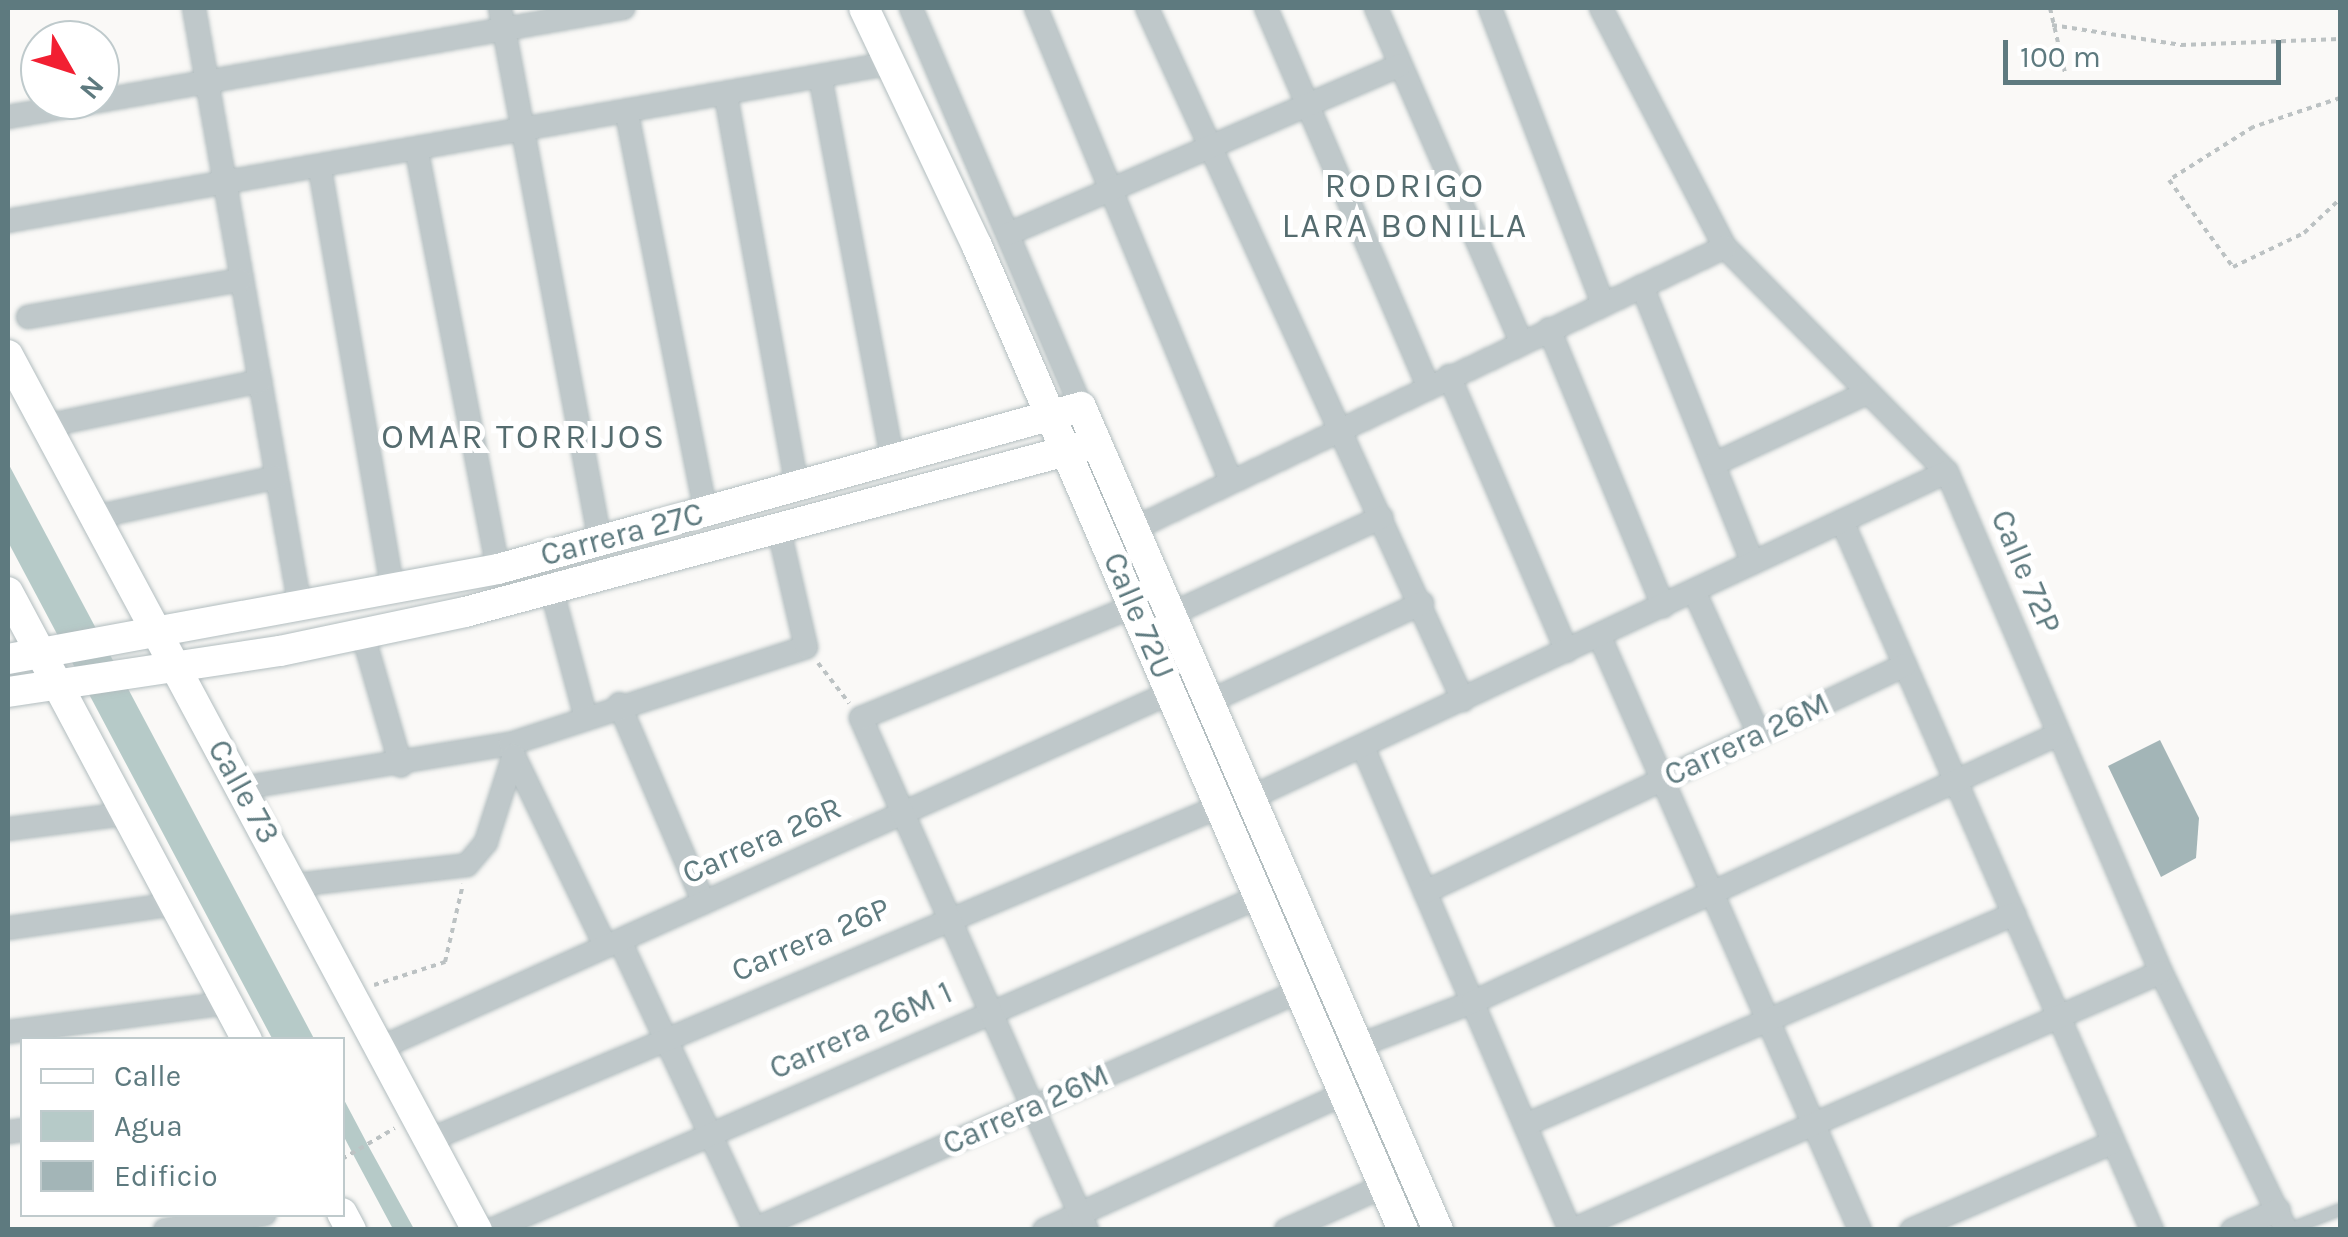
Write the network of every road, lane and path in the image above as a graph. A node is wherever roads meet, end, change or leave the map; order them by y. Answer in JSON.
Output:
{"nodes":[{"id":1,"x":194,"y":8,"type":"edge"},
{"id":2,"x":623,"y":8,"type":"edge"},
{"id":3,"x":864,"y":8,"type":"edge"},
{"id":4,"x":911,"y":8,"type":"edge"},
{"id":5,"x":1036,"y":8,"type":"edge"},
{"id":6,"x":1146,"y":8,"type":"edge"},
{"id":7,"x":1266,"y":8,"type":"edge"},
{"id":8,"x":1376,"y":8,"type":"edge"},
{"id":9,"x":1490,"y":8,"type":"edge"},
{"id":10,"x":1599,"y":8,"type":"edge"},
{"id":11,"x":2050,"y":8,"type":"edge"},
{"id":12,"x":502,"y":18,"type":"edge"},
{"id":13,"x":2052,"y":24,"type":"junction"},
{"id":14,"x":2340,"y":39,"type":"edge"},
{"id":15,"x":892,"y":63,"type":"junction"},
{"id":16,"x":1400,"y":65,"type":"junction"},
{"id":17,"x":2065,"y":73,"type":"dead end"},
{"id":18,"x":820,"y":76,"type":"junction"},
{"id":19,"x":206,"y":86,"type":"junction"},
{"id":20,"x":726,"y":96,"type":"junction"},
{"id":21,"x":2340,"y":98,"type":"edge"},
{"id":22,"x":1307,"y":105,"type":"junction"},
{"id":23,"x":627,"y":114,"type":"junction"},
{"id":24,"x":8,"y":117,"type":"edge"},
{"id":25,"x":520,"y":133,"type":"junction"},
{"id":26,"x":1210,"y":145,"type":"junction"},
{"id":27,"x":417,"y":152,"type":"junction"},
{"id":28,"x":320,"y":169,"type":"junction"},
{"id":29,"x":224,"y":184,"type":"junction"},
{"id":30,"x":1111,"y":188,"type":"junction"},
{"id":31,"x":2340,"y":199,"type":"edge"},
{"id":32,"x":8,"y":221,"type":"edge"},
{"id":33,"x":1008,"y":234,"type":"junction"},
{"id":34,"x":1725,"y":247,"type":"junction"},
{"id":35,"x":240,"y":280,"type":"junction"},
{"id":36,"x":1642,"y":286,"type":"junction"},
{"id":37,"x":1603,"y":304,"type":"junction"},
{"id":38,"x":28,"y":317,"type":"dead end"},
{"id":39,"x":1549,"y":329,"type":"junction"},
{"id":40,"x":1521,"y":342,"type":"junction"},
{"id":41,"x":8,"y":354,"type":"edge"},
{"id":42,"x":260,"y":381,"type":"junction"},
{"id":43,"x":1438,"y":381,"type":"junction"},
{"id":44,"x":1868,"y":393,"type":"junction"},
{"id":45,"x":1080,"y":407,"type":"junction"},
{"id":46,"x":1050,"y":418,"type":"junction"},
{"id":47,"x":45,"y":426,"type":"junction"},
{"id":48,"x":1338,"y":428,"type":"junction"},
{"id":49,"x":1081,"y":447,"type":"junction"},
{"id":50,"x":893,"y":462,"type":"junction"},
{"id":51,"x":1714,"y":464,"type":"junction"},
{"id":52,"x":1947,"y":472,"type":"junction"},
{"id":53,"x":277,"y":477,"type":"junction"},
{"id":54,"x":1230,"y":478,"type":"junction"},
{"id":55,"x":797,"y":488,"type":"junction"},
{"id":56,"x":706,"y":513,"type":"junction"},
{"id":57,"x":91,"y":518,"type":"junction"},
{"id":58,"x":1382,"y":518,"type":"junction"},
{"id":59,"x":1842,"y":521,"type":"junction"},
{"id":60,"x":779,"y":530,"type":"junction"},
{"id":61,"x":1131,"y":530,"type":"junction"},
{"id":62,"x":600,"y":541,"type":"junction"},
{"id":63,"x":1753,"y":563,"type":"junction"},
{"id":64,"x":498,"y":568,"type":"junction"},
{"id":65,"x":552,"y":590,"type":"junction"},
{"id":66,"x":393,"y":591,"type":"junction"},
{"id":67,"x":1694,"y":591,"type":"junction"},
{"id":68,"x":8,"y":592,"type":"edge"},
{"id":69,"x":1422,"y":604,"type":"junction"},
{"id":70,"x":1134,"y":606,"type":"junction"},
{"id":71,"x":1663,"y":606,"type":"junction"},
{"id":72,"x":300,"y":607,"type":"junction"},
{"id":73,"x":1169,"y":615,"type":"junction"},
{"id":74,"x":156,"y":634,"type":"junction"},
{"id":75,"x":363,"y":634,"type":"junction"},
{"id":76,"x":1599,"y":636,"type":"junction"},
{"id":77,"x":806,"y":647,"type":"junction"},
{"id":78,"x":1567,"y":651,"type":"junction"},
{"id":79,"x":41,"y":655,"type":"junction"},
{"id":80,"x":8,"y":659,"type":"edge"},
{"id":81,"x":1906,"y":665,"type":"junction"},
{"id":82,"x":174,"y":668,"type":"junction"},
{"id":83,"x":56,"y":686,"type":"junction"},
{"id":84,"x":8,"y":692,"type":"edge"},
{"id":85,"x":1170,"y":692,"type":"junction"},
{"id":86,"x":1462,"y":700,"type":"junction"},
{"id":87,"x":1208,"y":702,"type":"junction"},
{"id":88,"x":619,"y":704,"type":"junction"},
{"id":89,"x":586,"y":714,"type":"junction"},
{"id":90,"x":861,"y":718,"type":"junction"},
{"id":91,"x":1759,"y":734,"type":"junction"},
{"id":92,"x":2059,"y":734,"type":"junction"},
{"id":93,"x":1363,"y":747,"type":"junction"},
{"id":94,"x":512,"y":749,"type":"junction"},
{"id":95,"x":400,"y":766,"type":"junction"},
{"id":96,"x":1662,"y":780,"type":"junction"},
{"id":97,"x":1956,"y":782,"type":"junction"},
{"id":98,"x":240,"y":788,"type":"junction"},
{"id":99,"x":1235,"y":802,"type":"junction"},
{"id":100,"x":904,"y":812,"type":"junction"},
{"id":101,"x":125,"y":814,"type":"junction"},
{"id":102,"x":8,"y":830,"type":"edge"},
{"id":103,"x":473,"y":861,"type":"junction"},
{"id":104,"x":295,"y":884,"type":"junction"},
{"id":105,"x":1426,"y":892,"type":"junction"},
{"id":106,"x":1712,"y":893,"type":"junction"},
{"id":107,"x":1258,"y":897,"type":"junction"},
{"id":108,"x":704,"y":903,"type":"junction"},
{"id":109,"x":175,"y":904,"type":"junction"},
{"id":110,"x":2014,"y":914,"type":"junction"},
{"id":111,"x":952,"y":915,"type":"junction"},
{"id":112,"x":8,"y":928,"type":"edge"},
{"id":113,"x":613,"y":944,"type":"junction"},
{"id":114,"x":2161,"y":972,"type":"junction"},
{"id":115,"x":1300,"y":991,"type":"junction"},
{"id":116,"x":350,"y":992,"type":"junction"},
{"id":117,"x":227,"y":1002,"type":"junction"},
{"id":118,"x":1472,"y":1002,"type":"junction"},
{"id":119,"x":994,"y":1009,"type":"junction"},
{"id":120,"x":2060,"y":1018,"type":"junction"},
{"id":121,"x":1768,"y":1020,"type":"junction"},
{"id":122,"x":8,"y":1032,"type":"edge"},
{"id":123,"x":245,"y":1037,"type":"edge"},
{"id":124,"x":665,"y":1037,"type":"junction"},
{"id":125,"x":1355,"y":1047,"type":"junction"},
{"id":126,"x":380,"y":1048,"type":"junction"},
{"id":127,"x":1344,"y":1094,"type":"junction"},
{"id":128,"x":1034,"y":1107,"type":"junction"},
{"id":129,"x":1525,"y":1125,"type":"junction"},
{"id":130,"x":1814,"y":1126,"type":"junction"},
{"id":131,"x":393,"y":1130,"type":"dead end"},
{"id":132,"x":710,"y":1132,"type":"junction"},
{"id":133,"x":429,"y":1140,"type":"junction"},
{"id":134,"x":2112,"y":1142,"type":"junction"},
{"id":135,"x":345,"y":1157,"type":"edge"},
{"id":136,"x":1384,"y":1186,"type":"junction"},
{"id":137,"x":2340,"y":1209,"type":"edge"},
{"id":138,"x":246,"y":1217,"type":"edge"},
{"id":139,"x":1084,"y":1222,"type":"edge"},
{"id":140,"x":2283,"y":1223,"type":"edge"},
{"id":141,"x":753,"y":1229,"type":"edge"},
{"id":142,"x":165,"y":1230,"type":"edge"},
{"id":143,"x":477,"y":1230,"type":"edge"},
{"id":144,"x":491,"y":1230,"type":"edge"},
{"id":145,"x":1044,"y":1230,"type":"edge"},
{"id":146,"x":1286,"y":1230,"type":"edge"},
{"id":147,"x":1403,"y":1230,"type":"edge"},
{"id":148,"x":1438,"y":1230,"type":"edge"},
{"id":149,"x":1571,"y":1230,"type":"edge"},
{"id":150,"x":1860,"y":1230,"type":"edge"},
{"id":151,"x":1910,"y":1230,"type":"edge"},
{"id":152,"x":2152,"y":1230,"type":"edge"},
{"id":153,"x":2232,"y":1230,"type":"edge"}],
"edges":[{"from":1,"to":19,"type":"street"},
{"from":2,"to":12,"type":"street"},
{"from":3,"to":15,"type":"street","name":"Calle 72U"},
{"from":4,"to":33,"type":"street","name":"Calle 72U"},
{"from":5,"to":30,"type":"street"},
{"from":6,"to":26,"type":"street"},
{"from":7,"to":22,"type":"street"},
{"from":8,"to":16,"type":"street"},
{"from":9,"to":37,"type":"street"},
{"from":10,"to":34,"type":"street","name":"Calle 72P"},
{"from":11,"to":13,"type":"path"},
{"from":12,"to":19,"type":"street"},
{"from":12,"to":25,"type":"street"},
{"from":13,"to":14,"type":"path"},
{"from":13,"to":17,"type":"path"},
{"from":15,"to":18,"type":"street"},
{"from":15,"to":46,"type":"street","name":"Calle 72U"},
{"from":16,"to":22,"type":"street"},
{"from":16,"to":40,"type":"street"},
{"from":18,"to":20,"type":"street"},
{"from":18,"to":50,"type":"street"},
{"from":19,"to":24,"type":"street"},
{"from":19,"to":29,"type":"street"},
{"from":20,"to":23,"type":"street"},
{"from":20,"to":55,"type":"street"},
{"from":21,"to":31,"type":"path"},
{"from":22,"to":26,"type":"street"},
{"from":22,"to":43,"type":"street"},
{"from":23,"to":25,"type":"street"},
{"from":23,"to":56,"type":"street"},
{"from":25,"to":27,"type":"street"},
{"from":25,"to":62,"type":"street"},
{"from":26,"to":30,"type":"street"},
{"from":26,"to":48,"type":"street"},
{"from":27,"to":28,"type":"street"},
{"from":27,"to":64,"type":"street"},
{"from":28,"to":29,"type":"street"},
{"from":28,"to":66,"type":"street"},
{"from":29,"to":32,"type":"street"},
{"from":29,"to":35,"type":"street"},
{"from":30,"to":33,"type":"street"},
{"from":30,"to":54,"type":"street"},
{"from":33,"to":45,"type":"street","name":"Calle 72U"},
{"from":34,"to":36,"type":"street"},
{"from":34,"to":44,"type":"street","name":"Calle 72P"},
{"from":35,"to":38,"type":"street"},
{"from":35,"to":42,"type":"street"},
{"from":36,"to":37,"type":"street"},
{"from":36,"to":51,"type":"street"},
{"from":37,"to":39,"type":"street"},
{"from":39,"to":40,"type":"street"},
{"from":39,"to":71,"type":"street"},
{"from":40,"to":43,"type":"street"},
{"from":41,"to":47,"type":"street","name":"Calle 73"},
{"from":42,"to":47,"type":"street"},
{"from":42,"to":53,"type":"street"},
{"from":43,"to":48,"type":"street"},
{"from":43,"to":78,"type":"street"},
{"from":44,"to":51,"type":"street"},
{"from":44,"to":52,"type":"street","name":"Calle 72P"},
{"from":45,"to":46,"type":"street","name":"Carrera 27C"},
{"from":45,"to":49,"type":"street","name":"Calle 72U"},
{"from":46,"to":49,"type":"street","name":"Calle 72U"},
{"from":46,"to":50,"type":"street","name":"Carrera 27C"},
{"from":47,"to":57,"type":"street","name":"Calle 73"},
{"from":48,"to":54,"type":"street"},
{"from":48,"to":58,"type":"street"},
{"from":49,"to":60,"type":"street","name":"Carrera 27C"},
{"from":49,"to":61,"type":"street","name":"Calle 72U"},
{"from":49,"to":70,"type":"street","name":"Calle 72U"},
{"from":50,"to":55,"type":"street","name":"Carrera 27C"},
{"from":51,"to":63,"type":"street"},
{"from":52,"to":59,"type":"street","name":"Carrera 26P"},
{"from":52,"to":92,"type":"street","name":"Calle 72P"},
{"from":53,"to":57,"type":"street"},
{"from":53,"to":72,"type":"street"},
{"from":54,"to":61,"type":"street"},
{"from":55,"to":56,"type":"street","name":"Carrera 27C"},
{"from":56,"to":62,"type":"street","name":"Carrera 27C"},
{"from":57,"to":74,"type":"street","name":"Calle 73"},
{"from":58,"to":69,"type":"street"},
{"from":58,"to":73,"type":"street"},
{"from":59,"to":63,"type":"street","name":"Carrera 26P"},
{"from":59,"to":81,"type":"street"},
{"from":60,"to":65,"type":"street","name":"Carrera 27C"},
{"from":60,"to":77,"type":"street"},
{"from":61,"to":73,"type":"street","name":"Calle 72U"},
{"from":62,"to":64,"type":"street","name":"Carrera 27C"},
{"from":63,"to":67,"type":"street","name":"Carrera 26P"},
{"from":64,"to":66,"type":"street","name":"Carrera 27C"},
{"from":65,"to":75,"type":"street","name":"Carrera 27C"},
{"from":65,"to":89,"type":"street"},
{"from":66,"to":72,"type":"street","name":"Carrera 27C"},
{"from":67,"to":71,"type":"street","name":"Carrera 26P"},
{"from":67,"to":91,"type":"street"},
{"from":68,"to":79,"type":"street"},
{"from":69,"to":86,"type":"street"},
{"from":69,"to":87,"type":"street"},
{"from":70,"to":85,"type":"street","name":"Calle 72U"},
{"from":70,"to":90,"type":"street"},
{"from":71,"to":76,"type":"street","name":"Carrera 26P"},
{"from":72,"to":74,"type":"street","name":"Carrera 27C"},
{"from":73,"to":87,"type":"street","name":"Calle 72U"},
{"from":74,"to":79,"type":"street"},
{"from":74,"to":82,"type":"street","name":"Calle 73"},
{"from":75,"to":82,"type":"street","name":"Carrera 27C"},
{"from":75,"to":95,"type":"street"},
{"from":76,"to":78,"type":"street","name":"Carrera 26P"},
{"from":76,"to":96,"type":"street"},
{"from":77,"to":88,"type":"street"},
{"from":77,"to":90,"type":"path"},
{"from":78,"to":86,"type":"street","name":"Carrera 26P"},
{"from":79,"to":80,"type":"street"},
{"from":79,"to":83,"type":"street"},
{"from":81,"to":91,"type":"street","name":"Carrera 26M"},
{"from":81,"to":97,"type":"street"},
{"from":82,"to":83,"type":"street"},
{"from":82,"to":98,"type":"street","name":"Calle 73"},
{"from":83,"to":84,"type":"street"},
{"from":83,"to":101,"type":"street"},
{"from":85,"to":99,"type":"street","name":"Calle 72U"},
{"from":85,"to":100,"type":"street","name":"Carrera 26R"},
{"from":86,"to":93,"type":"street","name":"Carrera 26P"},
{"from":87,"to":99,"type":"street","name":"Calle 72U"},
{"from":88,"to":89,"type":"street"},
{"from":88,"to":108,"type":"street"},
{"from":89,"to":94,"type":"street"},
{"from":90,"to":100,"type":"street"},
{"from":91,"to":96,"type":"street","name":"Carrera 26M"},
{"from":92,"to":97,"type":"street"},
{"from":92,"to":114,"type":"street","name":"Calle 72P"},
{"from":93,"to":99,"type":"street","name":"Carrera 26P"},
{"from":93,"to":105,"type":"street"},
{"from":94,"to":95,"type":"street"},
{"from":94,"to":103,"type":"street"},
{"from":94,"to":113,"type":"street"},
{"from":95,"to":98,"type":"street"},
{"from":96,"to":105,"type":"street","name":"Carrera 26M"},
{"from":96,"to":106,"type":"street"},
{"from":97,"to":106,"type":"street"},
{"from":97,"to":110,"type":"street"},
{"from":98,"to":104,"type":"street","name":"Calle 73"},
{"from":99,"to":107,"type":"street","name":"Calle 72U"},
{"from":99,"to":111,"type":"street","name":"Carrera 26P"},
{"from":99,"to":125,"type":"street","name":"Calle 72U"},
{"from":100,"to":108,"type":"street","name":"Carrera 26R"},
{"from":100,"to":111,"type":"street"},
{"from":101,"to":102,"type":"street"},
{"from":101,"to":109,"type":"street"},
{"from":103,"to":104,"type":"street"},
{"from":103,"to":116,"type":"path"},
{"from":104,"to":116,"type":"street","name":"Calle 73"},
{"from":105,"to":118,"type":"street"},
{"from":106,"to":118,"type":"street"},
{"from":106,"to":121,"type":"street"},
{"from":107,"to":115,"type":"street","name":"Calle 72U"},
{"from":107,"to":119,"type":"street","name":"Carrera 26M 1"},
{"from":108,"to":113,"type":"street","name":"Carrera 26R"},
{"from":109,"to":112,"type":"street"},
{"from":109,"to":117,"type":"street"},
{"from":110,"to":120,"type":"street"},
{"from":110,"to":121,"type":"street"},
{"from":111,"to":119,"type":"street"},
{"from":111,"to":124,"type":"street","name":"Carrera 26P"},
{"from":113,"to":124,"type":"street"},
{"from":113,"to":126,"type":"street","name":"Carrera 26R"},
{"from":114,"to":120,"type":"street"},
{"from":114,"to":140,"type":"street","name":"Calle 72P"},
{"from":115,"to":127,"type":"street","name":"Calle 72U"},
{"from":115,"to":128,"type":"street","name":"Carrera 26M"},
{"from":116,"to":126,"type":"street","name":"Calle 73"},
{"from":117,"to":122,"type":"street"},
{"from":117,"to":123,"type":"street"},
{"from":118,"to":125,"type":"street"},
{"from":118,"to":129,"type":"street"},
{"from":119,"to":128,"type":"street"},
{"from":119,"to":132,"type":"street","name":"Carrera 26M 1"},
{"from":120,"to":130,"type":"street"},
{"from":120,"to":134,"type":"street"},
{"from":121,"to":129,"type":"street"},
{"from":121,"to":130,"type":"street"},
{"from":124,"to":132,"type":"street"},
{"from":124,"to":133,"type":"street","name":"Carrera 26P"},
{"from":125,"to":148,"type":"street","name":"Calle 72U"},
{"from":126,"to":133,"type":"street","name":"Calle 73"},
{"from":127,"to":136,"type":"street","name":"Calle 72U"},
{"from":127,"to":139,"type":"street"},
{"from":128,"to":139,"type":"street"},
{"from":128,"to":141,"type":"street","name":"Carrera 26M"},
{"from":129,"to":149,"type":"street"},
{"from":130,"to":149,"type":"street"},
{"from":130,"to":150,"type":"street"},
{"from":131,"to":135,"type":"path"},
{"from":132,"to":141,"type":"street"},
{"from":132,"to":144,"type":"street","name":"Carrera 26M 1"},
{"from":133,"to":143,"type":"street","name":"Calle 73"},
{"from":134,"to":151,"type":"street"},
{"from":134,"to":152,"type":"street"},
{"from":136,"to":146,"type":"street"},
{"from":136,"to":147,"type":"street","name":"Calle 72U"},
{"from":137,"to":140,"type":"lane"},
{"from":138,"to":142,"type":"street"},
{"from":139,"to":145,"type":"street"},
{"from":140,"to":153,"type":"street"}]}
